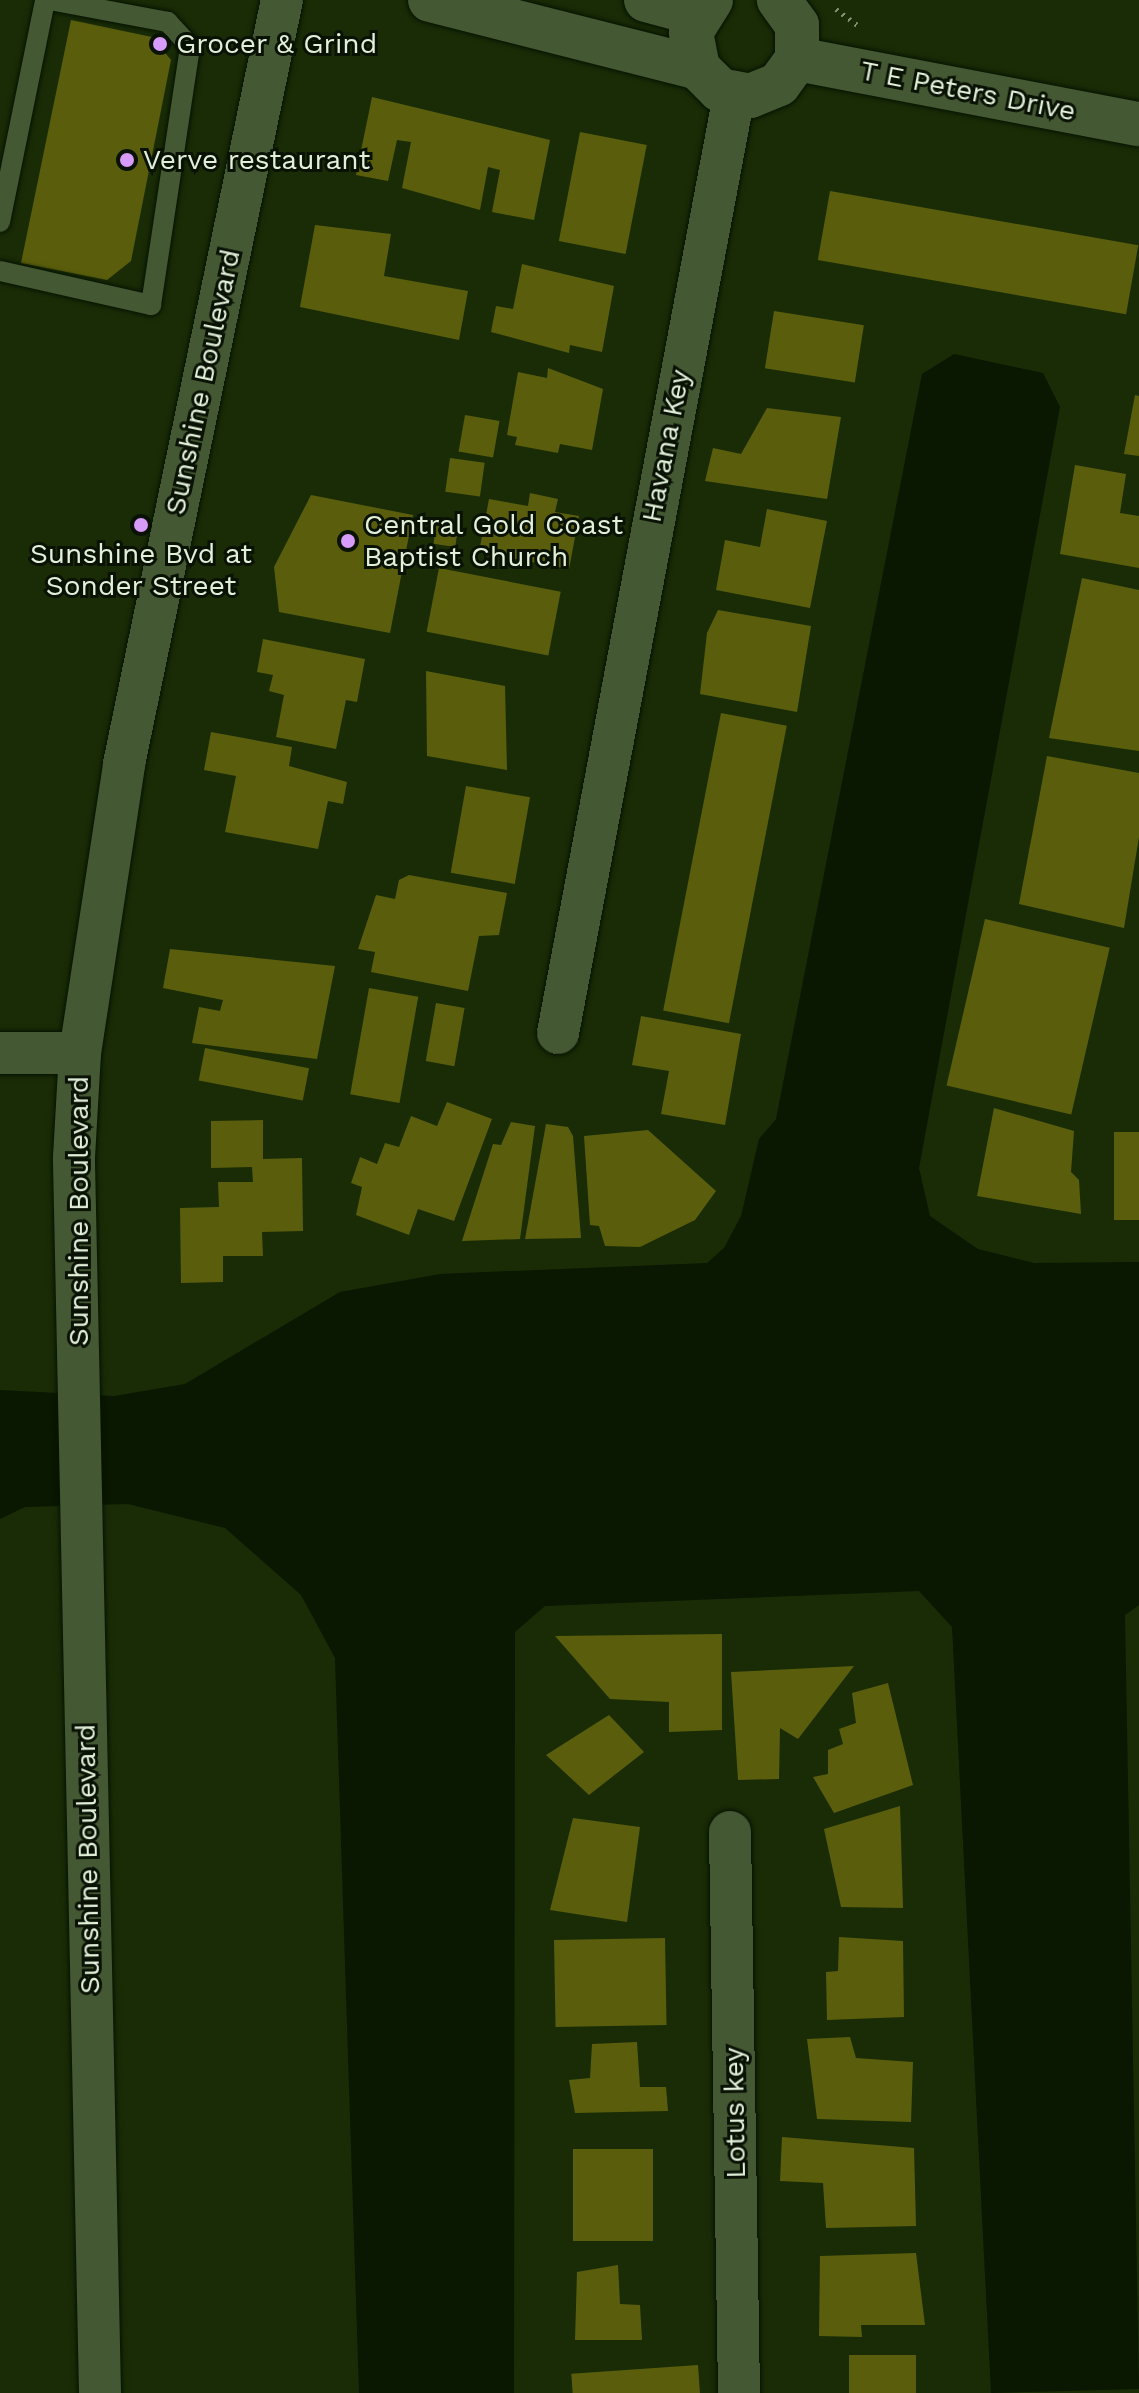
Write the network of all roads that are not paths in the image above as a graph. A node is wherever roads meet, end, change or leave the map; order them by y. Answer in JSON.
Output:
{"nodes":[{"id":1,"x":48,"y":0,"type":"edge"},
{"id":2,"x":282,"y":0,"type":"edge"},
{"id":3,"x":430,"y":0,"type":"edge"},
{"id":4,"x":646,"y":0,"type":"edge"},
{"id":5,"x":779,"y":0,"type":"edge"},
{"id":6,"x":705,"y":7,"type":"edge"},
{"id":7,"x":797,"y":59,"type":"junction"},
{"id":8,"x":698,"y":68,"type":"junction"},
{"id":9,"x":734,"y":95,"type":"junction"},
{"id":10,"x":1139,"y":124,"type":"edge"},
{"id":11,"x":0,"y":222,"type":"edge"},
{"id":12,"x":0,"y":271,"type":"edge"},
{"id":13,"x":558,"y":1033,"type":"dead end"},
{"id":14,"x":0,"y":1053,"type":"edge"},
{"id":15,"x":80,"y":1053,"type":"junction"},
{"id":16,"x":730,"y":1832,"type":"dead end"},
{"id":17,"x":100,"y":2393,"type":"edge"},
{"id":18,"x":739,"y":2393,"type":"edge"}],
"edges":[{"from":1,"to":11,"type":"lane"},
{"from":1,"to":12,"type":"lane"},
{"from":2,"to":15,"type":"street","name":"Sunshine Boulevard"},
{"from":3,"to":8,"type":"street"},
{"from":4,"to":6,"type":"street"},
{"from":5,"to":7,"type":"street"},
{"from":6,"to":8,"type":"street"},
{"from":7,"to":9,"type":"street"},
{"from":7,"to":10,"type":"street","name":"T E Peters Drive"},
{"from":8,"to":9,"type":"street"},
{"from":9,"to":13,"type":"street","name":"Havana Key"},
{"from":14,"to":15,"type":"street"},
{"from":15,"to":17,"type":"street","name":"Sunshine Boulevard"},
{"from":16,"to":18,"type":"street","name":"Lotus key"}]}
